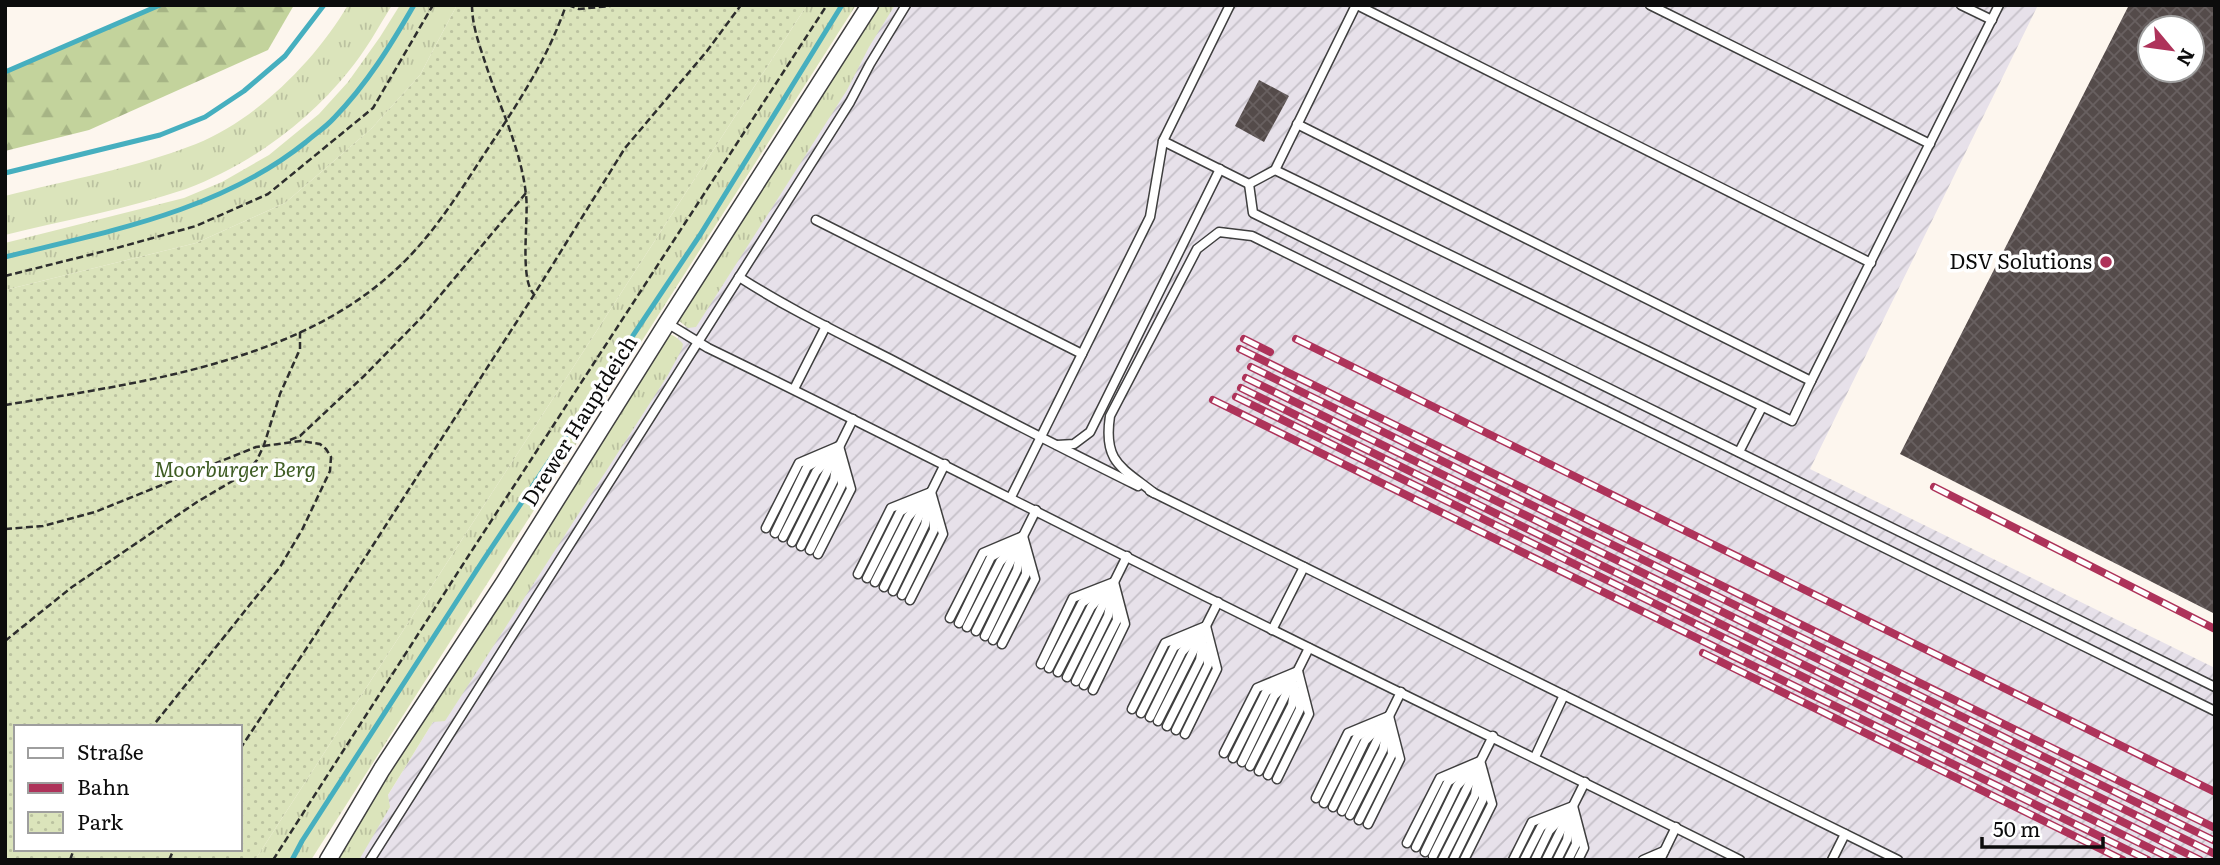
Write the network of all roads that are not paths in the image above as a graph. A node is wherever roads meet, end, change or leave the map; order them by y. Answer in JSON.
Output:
{"nodes":[{"id":1,"x":870,"y":5,"type":"edge"},
{"id":2,"x":906,"y":5,"type":"edge"},
{"id":3,"x":1230,"y":5,"type":"edge"},
{"id":4,"x":1356,"y":5,"type":"edge"},
{"id":5,"x":1650,"y":5,"type":"edge"},
{"id":6,"x":1961,"y":5,"type":"edge"},
{"id":7,"x":1999,"y":5,"type":"edge"},
{"id":8,"x":1992,"y":20,"type":"junction"},
{"id":9,"x":1297,"y":124,"type":"junction"},
{"id":10,"x":1163,"y":141,"type":"junction"},
{"id":11,"x":1930,"y":144,"type":"junction"},
{"id":12,"x":1220,"y":169,"type":"junction"},
{"id":13,"x":1275,"y":170,"type":"junction"},
{"id":14,"x":1249,"y":184,"type":"junction"},
{"id":15,"x":816,"y":220,"type":"dead end"},
{"id":16,"x":1871,"y":263,"type":"junction"},
{"id":17,"x":739,"y":277,"type":"junction"},
{"id":18,"x":667,"y":323,"type":"junction"},
{"id":19,"x":826,"y":326,"type":"junction"},
{"id":20,"x":698,"y":341,"type":"junction"},
{"id":21,"x":1082,"y":354,"type":"junction"},
{"id":22,"x":1811,"y":381,"type":"junction"},
{"id":23,"x":794,"y":389,"type":"junction"},
{"id":24,"x":1762,"y":407,"type":"junction"},
{"id":25,"x":853,"y":419,"type":"junction"},
{"id":26,"x":1040,"y":438,"type":"junction"},
{"id":27,"x":839,"y":446,"type":"junction"},
{"id":28,"x":1056,"y":446,"type":"junction"},
{"id":29,"x":1739,"y":452,"type":"junction"},
{"id":30,"x":945,"y":464,"type":"junction"},
{"id":31,"x":932,"y":492,"type":"junction"},
{"id":32,"x":1154,"y":494,"type":"junction"},
{"id":33,"x":1011,"y":497,"type":"junction"},
{"id":34,"x":1036,"y":510,"type":"junction"},
{"id":35,"x":770,"y":531,"type":"dead end"},
{"id":36,"x":1023,"y":536,"type":"junction"},
{"id":37,"x":788,"y":539,"type":"dead end"},
{"id":38,"x":1127,"y":556,"type":"junction"},
{"id":39,"x":1304,"y":566,"type":"junction"},
{"id":40,"x":858,"y":574,"type":"dead end"},
{"id":41,"x":1114,"y":582,"type":"junction"},
{"id":42,"x":902,"y":595,"type":"dead end"},
{"id":43,"x":910,"y":600,"type":"dead end"},
{"id":44,"x":1218,"y":602,"type":"junction"},
{"id":45,"x":950,"y":618,"type":"dead end"},
{"id":46,"x":963,"y":625,"type":"dead end"},
{"id":47,"x":1206,"y":626,"type":"junction"},
{"id":48,"x":1272,"y":630,"type":"junction"},
{"id":49,"x":981,"y":634,"type":"dead end"},
{"id":50,"x":993,"y":640,"type":"dead end"},
{"id":51,"x":1002,"y":644,"type":"dead end"},
{"id":52,"x":1309,"y":648,"type":"junction"},
{"id":53,"x":1045,"y":666,"type":"dead end"},
{"id":54,"x":1298,"y":671,"type":"junction"},
{"id":55,"x":1062,"y":674,"type":"dead end"},
{"id":56,"x":2215,"y":687,"type":"edge"},
{"id":57,"x":1401,"y":692,"type":"junction"},
{"id":58,"x":1564,"y":695,"type":"junction"},
{"id":59,"x":2215,"y":711,"type":"edge"},
{"id":60,"x":1389,"y":716,"type":"junction"},
{"id":61,"x":1167,"y":726,"type":"dead end"},
{"id":62,"x":1176,"y":730,"type":"dead end"},
{"id":63,"x":1185,"y":734,"type":"dead end"},
{"id":64,"x":1493,"y":736,"type":"junction"},
{"id":65,"x":1224,"y":753,"type":"dead end"},
{"id":66,"x":1535,"y":757,"type":"junction"},
{"id":67,"x":1480,"y":761,"type":"junction"},
{"id":68,"x":1264,"y":773,"type":"dead end"},
{"id":69,"x":1277,"y":779,"type":"dead end"},
{"id":70,"x":1585,"y":782,"type":"junction"},
{"id":71,"x":1573,"y":806,"type":"junction"},
{"id":72,"x":1342,"y":811,"type":"dead end"},
{"id":73,"x":1355,"y":818,"type":"dead end"},
{"id":74,"x":1368,"y":824,"type":"dead end"},
{"id":75,"x":1676,"y":827,"type":"junction"},
{"id":76,"x":1844,"y":834,"type":"junction"},
{"id":77,"x":1412,"y":845,"type":"dead end"},
{"id":78,"x":1429,"y":854,"type":"dead end"},
{"id":79,"x":1661,"y":859,"type":"edge"},
{"id":80,"x":328,"y":860,"type":"edge"},
{"id":81,"x":370,"y":860,"type":"edge"},
{"id":82,"x":1442,"y":860,"type":"edge"},
{"id":83,"x":1453,"y":860,"type":"edge"},
{"id":84,"x":1464,"y":860,"type":"edge"},
{"id":85,"x":1513,"y":860,"type":"edge"},
{"id":86,"x":1524,"y":860,"type":"edge"},
{"id":87,"x":1535,"y":860,"type":"edge"},
{"id":88,"x":1546,"y":860,"type":"edge"},
{"id":89,"x":1557,"y":860,"type":"edge"},
{"id":90,"x":1568,"y":860,"type":"edge"},
{"id":91,"x":1578,"y":860,"type":"edge"},
{"id":92,"x":1643,"y":860,"type":"edge"},
{"id":93,"x":1741,"y":860,"type":"edge"},
{"id":94,"x":1832,"y":860,"type":"edge"},
{"id":95,"x":1898,"y":860,"type":"edge"}],
"edges":[{"from":1,"to":18,"type":"street","name":"Drewer Hauptdeich"},
{"from":2,"to":17,"type":"lane"},
{"from":3,"to":10,"type":"lane"},
{"from":4,"to":9,"type":"lane"},
{"from":4,"to":16,"type":"lane"},
{"from":5,"to":11,"type":"lane"},
{"from":6,"to":8,"type":"lane"},
{"from":7,"to":8,"type":"lane"},
{"from":8,"to":11,"type":"lane"},
{"from":9,"to":13,"type":"lane"},
{"from":9,"to":22,"type":"lane"},
{"from":10,"to":12,"type":"lane"},
{"from":10,"to":21,"type":"lane"},
{"from":11,"to":16,"type":"lane"},
{"from":12,"to":14,"type":"lane"},
{"from":12,"to":28,"type":"lane"},
{"from":13,"to":14,"type":"lane"},
{"from":13,"to":24,"type":"lane"},
{"from":14,"to":29,"type":"lane"},
{"from":15,"to":21,"type":"lane"},
{"from":16,"to":22,"type":"lane"},
{"from":17,"to":19,"type":"lane"},
{"from":17,"to":20,"type":"lane"},
{"from":18,"to":20,"type":"lane"},
{"from":18,"to":80,"type":"street","name":"Drewer Hauptdeich"},
{"from":19,"to":23,"type":"lane"},
{"from":19,"to":26,"type":"lane"},
{"from":20,"to":23,"type":"lane"},
{"from":20,"to":81,"type":"lane"},
{"from":21,"to":26,"type":"lane"},
{"from":22,"to":24,"type":"lane"},
{"from":23,"to":25,"type":"lane"},
{"from":24,"to":29,"type":"lane"},
{"from":25,"to":27,"type":"lane"},
{"from":25,"to":30,"type":"lane"},
{"from":26,"to":28,"type":"lane"},
{"from":26,"to":33,"type":"lane"},
{"from":27,"to":27,"type":"lane"},
{"from":27,"to":35,"type":"lane"},
{"from":27,"to":37,"type":"lane"},
{"from":28,"to":32,"type":"lane"},
{"from":29,"to":56,"type":"lane"},
{"from":30,"to":31,"type":"lane"},
{"from":30,"to":33,"type":"lane"},
{"from":31,"to":31,"type":"lane"},
{"from":31,"to":40,"type":"lane"},
{"from":31,"to":42,"type":"lane"},
{"from":31,"to":43,"type":"lane"},
{"from":32,"to":39,"type":"lane"},
{"from":32,"to":59,"type":"lane"},
{"from":33,"to":34,"type":"lane"},
{"from":34,"to":36,"type":"lane"},
{"from":34,"to":38,"type":"lane"},
{"from":36,"to":45,"type":"lane"},
{"from":36,"to":46,"type":"lane"},
{"from":36,"to":49,"type":"lane"},
{"from":36,"to":50,"type":"lane"},
{"from":36,"to":51,"type":"lane"},
{"from":38,"to":41,"type":"lane"},
{"from":38,"to":44,"type":"lane"},
{"from":39,"to":48,"type":"lane"},
{"from":39,"to":58,"type":"lane"},
{"from":41,"to":41,"type":"lane"},
{"from":41,"to":53,"type":"lane"},
{"from":41,"to":55,"type":"lane"},
{"from":44,"to":47,"type":"lane"},
{"from":44,"to":48,"type":"lane"},
{"from":47,"to":47,"type":"lane"},
{"from":47,"to":61,"type":"lane"},
{"from":47,"to":62,"type":"lane"},
{"from":47,"to":63,"type":"lane"},
{"from":48,"to":52,"type":"lane"},
{"from":52,"to":54,"type":"lane"},
{"from":52,"to":57,"type":"lane"},
{"from":54,"to":54,"type":"lane"},
{"from":54,"to":65,"type":"lane"},
{"from":54,"to":68,"type":"lane"},
{"from":54,"to":69,"type":"lane"},
{"from":57,"to":60,"type":"lane"},
{"from":57,"to":64,"type":"lane"},
{"from":58,"to":66,"type":"lane"},
{"from":58,"to":76,"type":"lane"},
{"from":60,"to":60,"type":"lane"},
{"from":60,"to":72,"type":"lane"},
{"from":60,"to":73,"type":"lane"},
{"from":60,"to":74,"type":"lane"},
{"from":64,"to":66,"type":"lane"},
{"from":64,"to":67,"type":"lane"},
{"from":66,"to":70,"type":"lane"},
{"from":67,"to":77,"type":"lane"},
{"from":67,"to":78,"type":"lane"},
{"from":67,"to":82,"type":"lane"},
{"from":67,"to":83,"type":"lane"},
{"from":67,"to":84,"type":"lane"},
{"from":70,"to":71,"type":"lane"},
{"from":70,"to":75,"type":"lane"},
{"from":71,"to":85,"type":"lane"},
{"from":71,"to":86,"type":"lane"},
{"from":71,"to":87,"type":"lane"},
{"from":71,"to":88,"type":"lane"},
{"from":71,"to":89,"type":"lane"},
{"from":71,"to":90,"type":"lane"},
{"from":71,"to":91,"type":"lane"},
{"from":75,"to":79,"type":"lane"},
{"from":75,"to":93,"type":"lane"},
{"from":76,"to":94,"type":"lane"},
{"from":76,"to":95,"type":"lane"},
{"from":79,"to":92,"type":"lane"}]}
